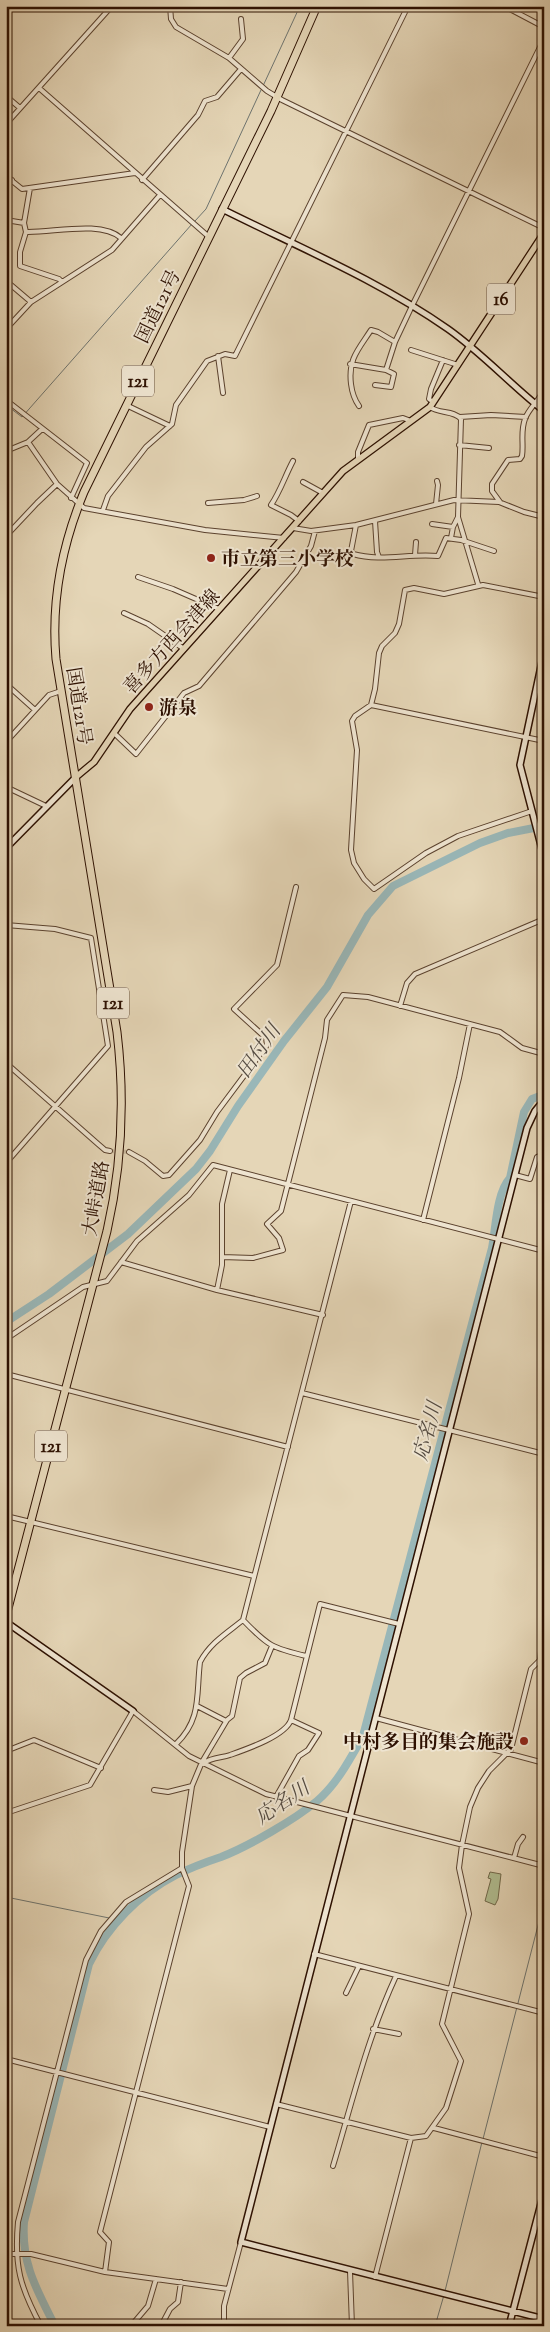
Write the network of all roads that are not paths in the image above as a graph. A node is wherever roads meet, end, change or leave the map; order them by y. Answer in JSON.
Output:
{"nodes":[{"id":1,"x":112,"y":6,"type":"edge"},
{"id":2,"x":170,"y":6,"type":"edge"},
{"id":3,"x":317,"y":6,"type":"edge"},
{"id":4,"x":408,"y":6,"type":"edge"},
{"id":5,"x":504,"y":6,"type":"edge"},
{"id":6,"x":241,"y":19,"type":"dead end"},
{"id":7,"x":544,"y":27,"type":"edge"},
{"id":8,"x":544,"y":38,"type":"edge"},
{"id":9,"x":229,"y":58,"type":"junction"},
{"id":10,"x":241,"y":70,"type":"junction"},
{"id":11,"x":38,"y":88,"type":"junction"},
{"id":12,"x":6,"y":96,"type":"edge"},
{"id":13,"x":278,"y":98,"type":"junction"},
{"id":14,"x":20,"y":108,"type":"junction"},
{"id":15,"x":6,"y":124,"type":"edge"},
{"id":16,"x":345,"y":130,"type":"junction"},
{"id":17,"x":134,"y":173,"type":"junction"},
{"id":18,"x":6,"y":176,"type":"edge"},
{"id":19,"x":12,"y":180,"type":"junction"},
{"id":20,"x":142,"y":180,"type":"junction"},
{"id":21,"x":6,"y":186,"type":"edge"},
{"id":22,"x":30,"y":188,"type":"junction"},
{"id":23,"x":468,"y":192,"type":"junction"},
{"id":24,"x":160,"y":196,"type":"junction"},
{"id":25,"x":222,"y":209,"type":"junction"},
{"id":26,"x":6,"y":220,"type":"edge"},
{"id":27,"x":24,"y":223,"type":"junction"},
{"id":28,"x":544,"y":228,"type":"edge"},
{"id":29,"x":26,"y":232,"type":"junction"},
{"id":30,"x":544,"y":234,"type":"edge"},
{"id":31,"x":209,"y":237,"type":"junction"},
{"id":32,"x":122,"y":238,"type":"junction"},
{"id":33,"x":290,"y":242,"type":"junction"},
{"id":34,"x":62,"y":282,"type":"junction"},
{"id":35,"x":10,"y":285,"type":"dead end"},
{"id":36,"x":32,"y":302,"type":"junction"},
{"id":37,"x":412,"y":306,"type":"junction"},
{"id":38,"x":6,"y":329,"type":"edge"},
{"id":39,"x":395,"y":342,"type":"junction"},
{"id":40,"x":471,"y":347,"type":"junction"},
{"id":41,"x":411,"y":350,"type":"dead end"},
{"id":42,"x":218,"y":356,"type":"junction"},
{"id":43,"x":442,"y":360,"type":"junction"},
{"id":44,"x":350,"y":364,"type":"junction"},
{"id":45,"x":458,"y":365,"type":"junction"},
{"id":46,"x":386,"y":370,"type":"junction"},
{"id":47,"x":374,"y":384,"type":"dead end"},
{"id":48,"x":544,"y":388,"type":"edge"},
{"id":49,"x":223,"y":393,"type":"dead end"},
{"id":50,"x":6,"y":400,"type":"edge"},
{"id":51,"x":535,"y":404,"type":"junction"},
{"id":52,"x":126,"y":405,"type":"junction"},
{"id":53,"x":431,"y":405,"type":"junction"},
{"id":54,"x":359,"y":406,"type":"dead end"},
{"id":55,"x":544,"y":411,"type":"edge"},
{"id":56,"x":460,"y":417,"type":"junction"},
{"id":57,"x":526,"y":417,"type":"junction"},
{"id":58,"x":411,"y":421,"type":"junction"},
{"id":59,"x":170,"y":426,"type":"junction"},
{"id":60,"x":42,"y":429,"type":"junction"},
{"id":61,"x":28,"y":442,"type":"junction"},
{"id":62,"x":459,"y":445,"type":"junction"},
{"id":63,"x":489,"y":448,"type":"dead end"},
{"id":64,"x":6,"y":451,"type":"edge"},
{"id":65,"x":358,"y":459,"type":"junction"},
{"id":66,"x":293,"y":461,"type":"dead end"},
{"id":67,"x":437,"y":480,"type":"dead end"},
{"id":68,"x":303,"y":482,"type":"dead end"},
{"id":69,"x":57,"y":484,"type":"junction"},
{"id":70,"x":325,"y":493,"type":"junction"},
{"id":71,"x":257,"y":496,"type":"dead end"},
{"id":72,"x":71,"y":498,"type":"junction"},
{"id":73,"x":459,"y":500,"type":"junction"},
{"id":74,"x":500,"y":502,"type":"junction"},
{"id":75,"x":208,"y":503,"type":"dead end"},
{"id":76,"x":78,"y":504,"type":"junction"},
{"id":77,"x":436,"y":504,"type":"junction"},
{"id":78,"x":103,"y":510,"type":"junction"},
{"id":79,"x":458,"y":517,"type":"junction"},
{"id":80,"x":544,"y":517,"type":"edge"},
{"id":81,"x":299,"y":521,"type":"junction"},
{"id":82,"x":375,"y":521,"type":"junction"},
{"id":83,"x":432,"y":524,"type":"dead end"},
{"id":84,"x":356,"y":525,"type":"junction"},
{"id":85,"x":453,"y":526,"type":"junction"},
{"id":86,"x":293,"y":528,"type":"junction"},
{"id":87,"x":315,"y":531,"type":"junction"},
{"id":88,"x":6,"y":536,"type":"edge"},
{"id":89,"x":284,"y":538,"type":"junction"},
{"id":90,"x":450,"y":538,"type":"junction"},
{"id":91,"x":416,"y":542,"type":"dead end"},
{"id":92,"x":466,"y":543,"type":"junction"},
{"id":93,"x":494,"y":551,"type":"dead end"},
{"id":94,"x":415,"y":555,"type":"junction"},
{"id":95,"x":379,"y":557,"type":"junction"},
{"id":96,"x":138,"y":577,"type":"dead end"},
{"id":97,"x":478,"y":584,"type":"junction"},
{"id":98,"x":544,"y":597,"type":"edge"},
{"id":99,"x":219,"y":609,"type":"junction"},
{"id":100,"x":124,"y":613,"type":"dead end"},
{"id":101,"x":184,"y":649,"type":"junction"},
{"id":102,"x":544,"y":652,"type":"edge"},
{"id":103,"x":6,"y":684,"type":"edge"},
{"id":104,"x":61,"y":691,"type":"junction"},
{"id":105,"x":371,"y":705,"type":"junction"},
{"id":106,"x":35,"y":710,"type":"junction"},
{"id":107,"x":114,"y":733,"type":"junction"},
{"id":108,"x":526,"y":737,"type":"junction"},
{"id":109,"x":544,"y":741,"type":"edge"},
{"id":110,"x":6,"y":742,"type":"edge"},
{"id":111,"x":76,"y":777,"type":"junction"},
{"id":112,"x":6,"y":788,"type":"edge"},
{"id":113,"x":46,"y":806,"type":"junction"},
{"id":114,"x":532,"y":811,"type":"junction"},
{"id":115,"x":6,"y":848,"type":"edge"},
{"id":116,"x":544,"y":857,"type":"edge"},
{"id":117,"x":296,"y":887,"type":"dead end"},
{"id":118,"x":544,"y":919,"type":"edge"},
{"id":119,"x":6,"y":925,"type":"edge"},
{"id":120,"x":400,"y":1006,"type":"junction"},
{"id":121,"x":470,"y":1024,"type":"junction"},
{"id":122,"x":544,"y":1054,"type":"edge"},
{"id":123,"x":6,"y":1062,"type":"edge"},
{"id":124,"x":544,"y":1100,"type":"edge"},
{"id":125,"x":56,"y":1107,"type":"junction"},
{"id":126,"x":110,"y":1151,"type":"tunnel mouth"},
{"id":127,"x":129,"y":1152,"type":"tunnel mouth"},
{"id":128,"x":544,"y":1154,"type":"edge"},
{"id":129,"x":6,"y":1163,"type":"edge"},
{"id":130,"x":230,"y":1170,"type":"junction"},
{"id":131,"x":515,"y":1176,"type":"junction"},
{"id":132,"x":287,"y":1184,"type":"junction"},
{"id":133,"x":351,"y":1201,"type":"junction"},
{"id":134,"x":422,"y":1220,"type":"junction"},
{"id":135,"x":500,"y":1239,"type":"junction"},
{"id":136,"x":544,"y":1251,"type":"edge"},
{"id":137,"x":222,"y":1257,"type":"junction"},
{"id":138,"x":121,"y":1262,"type":"junction"},
{"id":139,"x":93,"y":1284,"type":"junction"},
{"id":140,"x":217,"y":1290,"type":"junction"},
{"id":141,"x":322,"y":1315,"type":"junction"},
{"id":142,"x":6,"y":1339,"type":"edge"},
{"id":143,"x":6,"y":1374,"type":"edge"},
{"id":144,"x":66,"y":1390,"type":"junction"},
{"id":145,"x":302,"y":1393,"type":"junction"},
{"id":146,"x":448,"y":1430,"type":"junction"},
{"id":147,"x":288,"y":1446,"type":"junction"},
{"id":148,"x":544,"y":1454,"type":"edge"},
{"id":149,"x":6,"y":1516,"type":"edge"},
{"id":150,"x":32,"y":1522,"type":"junction"},
{"id":151,"x":254,"y":1576,"type":"junction"},
{"id":152,"x":6,"y":1616,"type":"edge"},
{"id":153,"x":244,"y":1620,"type":"junction"},
{"id":154,"x":6,"y":1622,"type":"edge"},
{"id":155,"x":398,"y":1624,"type":"junction"},
{"id":156,"x":544,"y":1624,"type":"edge"},
{"id":157,"x":542,"y":1640,"type":"edge"},
{"id":158,"x":272,"y":1646,"type":"junction"},
{"id":159,"x":306,"y":1656,"type":"junction"},
{"id":160,"x":197,"y":1706,"type":"junction"},
{"id":161,"x":133,"y":1711,"type":"junction"},
{"id":162,"x":376,"y":1718,"type":"junction"},
{"id":163,"x":291,"y":1720,"type":"junction"},
{"id":164,"x":226,"y":1721,"type":"junction"},
{"id":165,"x":176,"y":1744,"type":"junction"},
{"id":166,"x":6,"y":1751,"type":"edge"},
{"id":167,"x":508,"y":1753,"type":"junction"},
{"id":168,"x":203,"y":1762,"type":"junction"},
{"id":169,"x":544,"y":1763,"type":"edge"},
{"id":170,"x":101,"y":1768,"type":"junction"},
{"id":171,"x":192,"y":1786,"type":"junction"},
{"id":172,"x":154,"y":1790,"type":"dead end"},
{"id":173,"x":276,"y":1797,"type":"junction"},
{"id":174,"x":6,"y":1813,"type":"edge"},
{"id":175,"x":350,"y":1816,"type":"junction"},
{"id":176,"x":523,"y":1836,"type":"dead end"},
{"id":177,"x":462,"y":1845,"type":"junction"},
{"id":178,"x":514,"y":1858,"type":"junction"},
{"id":179,"x":544,"y":1866,"type":"edge"},
{"id":180,"x":183,"y":1870,"type":"junction"},
{"id":181,"x":314,"y":1954,"type":"junction"},
{"id":182,"x":358,"y":1966,"type":"junction"},
{"id":183,"x":396,"y":1976,"type":"junction"},
{"id":184,"x":450,"y":1989,"type":"junction"},
{"id":185,"x":346,"y":1993,"type":"dead end"},
{"id":186,"x":544,"y":2013,"type":"edge"},
{"id":187,"x":373,"y":2029,"type":"junction"},
{"id":188,"x":399,"y":2034,"type":"dead end"},
{"id":189,"x":6,"y":2059,"type":"edge"},
{"id":190,"x":57,"y":2072,"type":"junction"},
{"id":191,"x":136,"y":2092,"type":"junction"},
{"id":192,"x":276,"y":2104,"type":"junction"},
{"id":193,"x":346,"y":2122,"type":"junction"},
{"id":194,"x":270,"y":2127,"type":"junction"},
{"id":195,"x":434,"y":2128,"type":"junction"},
{"id":196,"x":411,"y":2138,"type":"junction"},
{"id":197,"x":544,"y":2157,"type":"edge"},
{"id":198,"x":334,"y":2166,"type":"dead end"},
{"id":199,"x":544,"y":2192,"type":"edge"},
{"id":200,"x":241,"y":2242,"type":"junction"},
{"id":201,"x":6,"y":2254,"type":"edge"},
{"id":202,"x":17,"y":2254,"type":"junction"},
{"id":203,"x":350,"y":2271,"type":"junction"},
{"id":204,"x":105,"y":2272,"type":"junction"},
{"id":205,"x":375,"y":2277,"type":"junction"},
{"id":206,"x":156,"y":2279,"type":"junction"},
{"id":207,"x":181,"y":2282,"type":"junction"},
{"id":208,"x":228,"y":2289,"type":"junction"},
{"id":209,"x":513,"y":2311,"type":"junction"},
{"id":210,"x":544,"y":2319,"type":"edge"},
{"id":211,"x":41,"y":2326,"type":"edge"},
{"id":212,"x":131,"y":2326,"type":"edge"},
{"id":213,"x":161,"y":2326,"type":"edge"},
{"id":214,"x":224,"y":2326,"type":"edge"},
{"id":215,"x":352,"y":2326,"type":"edge"},
{"id":216,"x":510,"y":2326,"type":"edge"}],
"edges":[{"from":1,"to":11,"type":"street"},
{"from":2,"to":9,"type":"street"},
{"from":3,"to":13,"type":"highway","name":"国道121号","number":"121"},
{"from":4,"to":16,"type":"street"},
{"from":5,"to":7,"type":"street"},
{"from":6,"to":9,"type":"street"},
{"from":8,"to":23,"type":"street"},
{"from":9,"to":10,"type":"street"},
{"from":10,"to":13,"type":"street"},
{"from":10,"to":20,"type":"street"},
{"from":11,"to":14,"type":"street"},
{"from":11,"to":17,"type":"street"},
{"from":12,"to":14,"type":"street"},
{"from":13,"to":16,"type":"street"},
{"from":13,"to":25,"type":"highway","name":"国道121号","number":"121"},
{"from":14,"to":15,"type":"street"},
{"from":16,"to":23,"type":"street"},
{"from":16,"to":33,"type":"street"},
{"from":17,"to":20,"type":"street"},
{"from":17,"to":22,"type":"street"},
{"from":18,"to":19,"type":"street"},
{"from":19,"to":21,"type":"street"},
{"from":19,"to":22,"type":"street"},
{"from":20,"to":24,"type":"street"},
{"from":22,"to":27,"type":"street"},
{"from":23,"to":28,"type":"street"},
{"from":23,"to":37,"type":"street"},
{"from":24,"to":31,"type":"street"},
{"from":24,"to":32,"type":"street"},
{"from":25,"to":31,"type":"highway","name":"国道121号","number":"121"},
{"from":25,"to":33,"type":"street"},
{"from":26,"to":27,"type":"street"},
{"from":27,"to":29,"type":"street"},
{"from":29,"to":32,"type":"street"},
{"from":29,"to":34,"type":"street"},
{"from":30,"to":40,"type":"main road","name":"喜多方西会津線","number":"16"},
{"from":31,"to":52,"type":"highway","name":"国道121号","number":"121"},
{"from":32,"to":34,"type":"street"},
{"from":33,"to":37,"type":"street"},
{"from":33,"to":42,"type":"street"},
{"from":34,"to":36,"type":"street"},
{"from":35,"to":36,"type":"street"},
{"from":36,"to":38,"type":"street"},
{"from":37,"to":39,"type":"street"},
{"from":37,"to":40,"type":"street"},
{"from":39,"to":44,"type":"street"},
{"from":39,"to":46,"type":"street"},
{"from":40,"to":45,"type":"main road","name":"喜多方西会津線","number":"16"},
{"from":40,"to":51,"type":"street"},
{"from":41,"to":43,"type":"street"},
{"from":42,"to":49,"type":"street"},
{"from":42,"to":59,"type":"street"},
{"from":43,"to":45,"type":"street"},
{"from":43,"to":53,"type":"street"},
{"from":44,"to":46,"type":"street"},
{"from":44,"to":54,"type":"street"},
{"from":45,"to":53,"type":"main road","name":"喜多方西会津線","number":"16"},
{"from":46,"to":47,"type":"street"},
{"from":48,"to":51,"type":"street"},
{"from":50,"to":60,"type":"street"},
{"from":51,"to":55,"type":"street"},
{"from":51,"to":57,"type":"street"},
{"from":52,"to":59,"type":"street"},
{"from":52,"to":76,"type":"highway","name":"国道121号","number":"121"},
{"from":53,"to":56,"type":"street"},
{"from":53,"to":58,"type":"main road","name":"喜多方西会津線","number":"16"},
{"from":56,"to":57,"type":"street"},
{"from":56,"to":62,"type":"street"},
{"from":57,"to":74,"type":"street"},
{"from":58,"to":65,"type":"main road","name":"喜多方西会津線","number":"16"},
{"from":58,"to":65,"type":"street"},
{"from":59,"to":78,"type":"street"},
{"from":60,"to":61,"type":"street"},
{"from":60,"to":72,"type":"street"},
{"from":61,"to":64,"type":"street"},
{"from":61,"to":69,"type":"street"},
{"from":62,"to":63,"type":"street"},
{"from":62,"to":73,"type":"street"},
{"from":65,"to":70,"type":"main road","name":"喜多方西会津線","number":"16"},
{"from":66,"to":81,"type":"street"},
{"from":67,"to":77,"type":"street"},
{"from":68,"to":70,"type":"street"},
{"from":69,"to":72,"type":"street"},
{"from":69,"to":88,"type":"street"},
{"from":70,"to":81,"type":"main road","name":"喜多方西会津線","number":"16"},
{"from":71,"to":75,"type":"street"},
{"from":72,"to":76,"type":"street"},
{"from":73,"to":74,"type":"street"},
{"from":73,"to":77,"type":"street"},
{"from":73,"to":79,"type":"street"},
{"from":74,"to":80,"type":"street"},
{"from":76,"to":78,"type":"street"},
{"from":76,"to":104,"type":"highway","name":"国道121号","number":"121"},
{"from":77,"to":82,"type":"street"},
{"from":78,"to":89,"type":"street"},
{"from":79,"to":85,"type":"street"},
{"from":79,"to":92,"type":"street"},
{"from":81,"to":86,"type":"main road","name":"喜多方西会津線","number":"16"},
{"from":82,"to":84,"type":"street"},
{"from":82,"to":95,"type":"street"},
{"from":83,"to":85,"type":"street"},
{"from":84,"to":87,"type":"street"},
{"from":84,"to":95,"type":"street"},
{"from":85,"to":90,"type":"street"},
{"from":86,"to":87,"type":"street"},
{"from":86,"to":89,"type":"main road","name":"喜多方西会津線","number":"16"},
{"from":87,"to":107,"type":"street"},
{"from":89,"to":99,"type":"main road","name":"喜多方西会津線","number":"16"},
{"from":90,"to":92,"type":"street"},
{"from":90,"to":94,"type":"street"},
{"from":91,"to":94,"type":"street"},
{"from":92,"to":93,"type":"street"},
{"from":92,"to":97,"type":"street"},
{"from":94,"to":95,"type":"street"},
{"from":96,"to":99,"type":"street"},
{"from":97,"to":98,"type":"street"},
{"from":97,"to":105,"type":"street"},
{"from":99,"to":101,"type":"main road","name":"喜多方西会津線","number":"16"},
{"from":100,"to":101,"type":"street"},
{"from":101,"to":107,"type":"main road","name":"喜多方西会津線","number":"16"},
{"from":102,"to":108,"type":"street"},
{"from":103,"to":106,"type":"street"},
{"from":104,"to":106,"type":"street"},
{"from":104,"to":111,"type":"highway","name":"国道121号","number":"121"},
{"from":105,"to":108,"type":"street"},
{"from":105,"to":114,"type":"street"},
{"from":106,"to":110,"type":"street"},
{"from":107,"to":111,"type":"main road","name":"喜多方西会津線","number":"16"},
{"from":108,"to":109,"type":"street"},
{"from":108,"to":114,"type":"street"},
{"from":111,"to":113,"type":"street"},
{"from":111,"to":139,"type":"highway","name":"大峠道路","number":"121"},
{"from":112,"to":113,"type":"street"},
{"from":113,"to":115,"type":"street"},
{"from":114,"to":116,"type":"street"},
{"from":117,"to":127,"type":"street"},
{"from":118,"to":120,"type":"street"},
{"from":119,"to":125,"type":"street"},
{"from":120,"to":121,"type":"street"},
{"from":120,"to":132,"type":"street"},
{"from":121,"to":122,"type":"street"},
{"from":121,"to":134,"type":"street"},
{"from":123,"to":125,"type":"street"},
{"from":124,"to":131,"type":"street"},
{"from":125,"to":126,"type":"street"},
{"from":125,"to":129,"type":"street"},
{"from":128,"to":131,"type":"street"},
{"from":130,"to":132,"type":"street"},
{"from":130,"to":137,"type":"street"},
{"from":130,"to":138,"type":"street"},
{"from":131,"to":135,"type":"street"},
{"from":132,"to":133,"type":"street"},
{"from":132,"to":137,"type":"street"},
{"from":133,"to":134,"type":"street"},
{"from":133,"to":141,"type":"street"},
{"from":134,"to":135,"type":"street"},
{"from":135,"to":136,"type":"street"},
{"from":135,"to":146,"type":"street"},
{"from":137,"to":140,"type":"street"},
{"from":138,"to":139,"type":"street"},
{"from":138,"to":140,"type":"street"},
{"from":139,"to":142,"type":"street"},
{"from":139,"to":144,"type":"highway","name":"大峠道路","number":"121"},
{"from":140,"to":141,"type":"street"},
{"from":141,"to":145,"type":"street"},
{"from":143,"to":144,"type":"street"},
{"from":144,"to":147,"type":"street"},
{"from":144,"to":150,"type":"highway","name":"大峠道路","number":"121"},
{"from":145,"to":146,"type":"street"},
{"from":145,"to":147,"type":"street"},
{"from":146,"to":148,"type":"street"},
{"from":146,"to":155,"type":"street"},
{"from":147,"to":151,"type":"street"},
{"from":149,"to":150,"type":"street"},
{"from":150,"to":151,"type":"street"},
{"from":150,"to":152,"type":"highway","name":"大峠道路","number":"121"},
{"from":151,"to":153,"type":"street"},
{"from":153,"to":158,"type":"street"},
{"from":153,"to":160,"type":"street"},
{"from":154,"to":161,"type":"street"},
{"from":155,"to":159,"type":"street"},
{"from":155,"to":162,"type":"street"},
{"from":156,"to":157,"type":"street"},
{"from":157,"to":167,"type":"street"},
{"from":158,"to":159,"type":"street"},
{"from":158,"to":164,"type":"street"},
{"from":159,"to":163,"type":"street"},
{"from":160,"to":164,"type":"street"},
{"from":160,"to":165,"type":"street"},
{"from":161,"to":165,"type":"street"},
{"from":161,"to":170,"type":"street"},
{"from":162,"to":167,"type":"street"},
{"from":162,"to":175,"type":"street"},
{"from":163,"to":168,"type":"street"},
{"from":163,"to":173,"type":"street"},
{"from":164,"to":168,"type":"street"},
{"from":165,"to":168,"type":"street"},
{"from":166,"to":170,"type":"street"},
{"from":167,"to":169,"type":"street"},
{"from":167,"to":177,"type":"street"},
{"from":168,"to":171,"type":"street"},
{"from":168,"to":173,"type":"street"},
{"from":170,"to":174,"type":"street"},
{"from":171,"to":172,"type":"street"},
{"from":171,"to":180,"type":"street"},
{"from":173,"to":175,"type":"street"},
{"from":175,"to":177,"type":"street"},
{"from":175,"to":181,"type":"street"},
{"from":176,"to":178,"type":"street"},
{"from":177,"to":178,"type":"street"},
{"from":177,"to":184,"type":"street"},
{"from":178,"to":179,"type":"street"},
{"from":180,"to":190,"type":"street"},
{"from":180,"to":191,"type":"street"},
{"from":181,"to":182,"type":"street"},
{"from":181,"to":192,"type":"street"},
{"from":182,"to":183,"type":"street"},
{"from":182,"to":185,"type":"street"},
{"from":183,"to":184,"type":"street"},
{"from":183,"to":187,"type":"street"},
{"from":184,"to":186,"type":"street"},
{"from":184,"to":195,"type":"street"},
{"from":187,"to":188,"type":"street"},
{"from":187,"to":193,"type":"street"},
{"from":189,"to":190,"type":"street"},
{"from":190,"to":191,"type":"street"},
{"from":190,"to":202,"type":"street"},
{"from":191,"to":194,"type":"street"},
{"from":191,"to":204,"type":"street"},
{"from":192,"to":193,"type":"street"},
{"from":192,"to":194,"type":"street"},
{"from":193,"to":196,"type":"street"},
{"from":193,"to":198,"type":"street"},
{"from":194,"to":200,"type":"street"},
{"from":195,"to":196,"type":"street"},
{"from":195,"to":197,"type":"street"},
{"from":196,"to":205,"type":"street"},
{"from":199,"to":209,"type":"street"},
{"from":200,"to":203,"type":"street"},
{"from":200,"to":208,"type":"street"},
{"from":201,"to":202,"type":"street"},
{"from":202,"to":204,"type":"street"},
{"from":202,"to":211,"type":"street"},
{"from":203,"to":205,"type":"street"},
{"from":203,"to":215,"type":"street"},
{"from":204,"to":206,"type":"street"},
{"from":205,"to":209,"type":"street"},
{"from":206,"to":207,"type":"street"},
{"from":206,"to":212,"type":"street"},
{"from":207,"to":208,"type":"street"},
{"from":207,"to":213,"type":"street"},
{"from":208,"to":214,"type":"street"},
{"from":209,"to":210,"type":"street"},
{"from":209,"to":216,"type":"street"}]}
